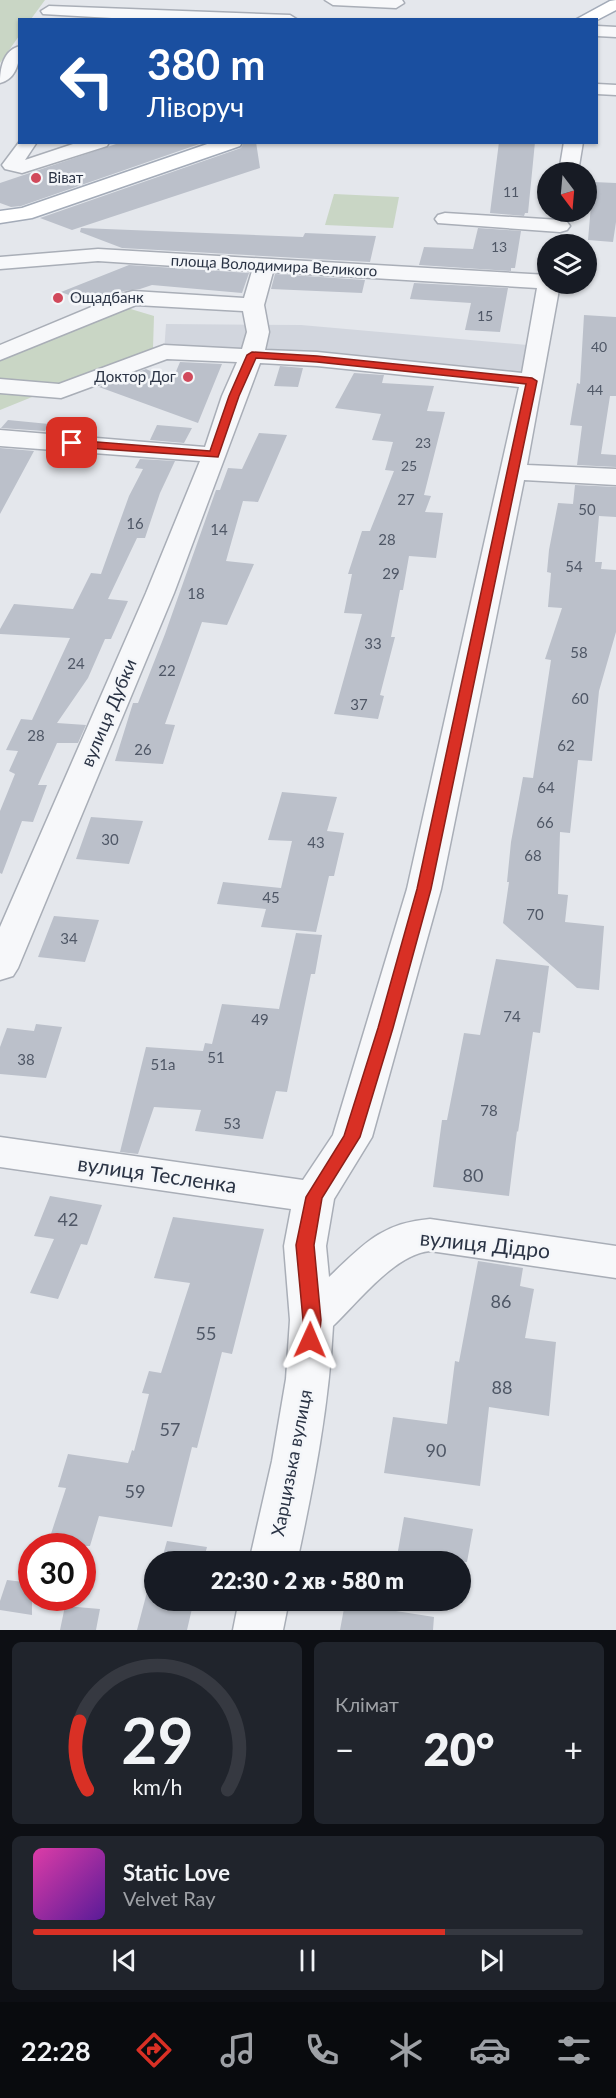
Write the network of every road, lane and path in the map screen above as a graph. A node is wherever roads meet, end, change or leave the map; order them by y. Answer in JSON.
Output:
{"nodes":[{"id":1,"x":174,"y":0,"type":"edge"},
{"id":2,"x":333,"y":0,"type":"edge"},
{"id":3,"x":396,"y":3,"type":"dead end"},
{"id":4,"x":616,"y":4,"type":"edge"},
{"id":5,"x":50,"y":10,"type":"edge"},
{"id":6,"x":161,"y":17,"type":"edge"},
{"id":7,"x":204,"y":18,"type":"edge"},
{"id":8,"x":587,"y":18,"type":"edge"},
{"id":9,"x":598,"y":31,"type":"edge"},
{"id":10,"x":616,"y":32,"type":"edge"},
{"id":11,"x":18,"y":54,"type":"edge"},
{"id":12,"x":0,"y":79,"type":"edge"},
{"id":13,"x":18,"y":80,"type":"edge"},
{"id":14,"x":598,"y":89,"type":"edge"},
{"id":15,"x":616,"y":90,"type":"edge"},
{"id":16,"x":27,"y":144,"type":"edge"},
{"id":17,"x":94,"y":144,"type":"edge"},
{"id":18,"x":227,"y":144,"type":"edge"},
{"id":19,"x":574,"y":144,"type":"edge"},
{"id":20,"x":571,"y":162,"type":"edge"},
{"id":21,"x":25,"y":214,"type":"junction"},
{"id":22,"x":0,"y":217,"type":"edge"},
{"id":23,"x":445,"y":220,"type":"dead end"},
{"id":24,"x":559,"y":227,"type":"edge"},
{"id":25,"x":0,"y":231,"type":"edge"},
{"id":26,"x":0,"y":263,"type":"edge"},
{"id":27,"x":264,"y":265,"type":"junction"},
{"id":28,"x":537,"y":282,"type":"edge"},
{"id":29,"x":546,"y":294,"type":"edge"},
{"id":30,"x":253,"y":305,"type":"junction"},
{"id":31,"x":0,"y":353,"type":"edge"},
{"id":32,"x":252,"y":355,"type":"junction"},
{"id":33,"x":532,"y":381,"type":"junction"},
{"id":34,"x":0,"y":386,"type":"edge"},
{"id":35,"x":0,"y":438,"type":"edge"},
{"id":36,"x":214,"y":455,"type":"junction"},
{"id":37,"x":511,"y":472,"type":"junction"},
{"id":38,"x":616,"y":477,"type":"edge"},
{"id":39,"x":0,"y":969,"type":"edge"},
{"id":40,"x":0,"y":1152,"type":"edge"},
{"id":41,"x":314,"y":1197,"type":"junction"},
{"id":42,"x":616,"y":1262,"type":"edge"},
{"id":43,"x":312,"y":1320,"type":"junction"},
{"id":44,"x":275,"y":1551,"type":"edge"},
{"id":45,"x":262,"y":1611,"type":"edge"},
{"id":46,"x":258,"y":1630,"type":"edge"}],
"edges":[{"from":1,"to":6,"type":"street"},
{"from":2,"to":3,"type":"street"},
{"from":4,"to":8,"type":"main road"},
{"from":5,"to":6,"type":"street"},
{"from":6,"to":7,"type":"street"},
{"from":9,"to":10,"type":"street"},
{"from":11,"to":12,"type":"street"},
{"from":12,"to":13,"type":"street"},
{"from":14,"to":15,"type":"street"},
{"from":16,"to":17,"type":"street"},
{"from":18,"to":21,"type":"main road"},
{"from":19,"to":20,"type":"street"},
{"from":21,"to":22,"type":"main road"},
{"from":21,"to":25,"type":"main road"},
{"from":23,"to":24,"type":"street"},
{"from":26,"to":27,"type":"street","name":"площа Володимира Великого"},
{"from":27,"to":28,"type":"street","name":"площа Володимира Великого"},
{"from":27,"to":30,"type":"street"},
{"from":29,"to":33,"type":"street","name":"Харцизька вулиця"},
{"from":30,"to":31,"type":"street"},
{"from":30,"to":32,"type":"street","name":"вулиця Дубки"},
{"from":32,"to":33,"type":"street"},
{"from":32,"to":34,"type":"street"},
{"from":32,"to":36,"type":"street","name":"вулиця Дубки"},
{"from":33,"to":37,"type":"street","name":"Харцизька вулиця"},
{"from":35,"to":36,"type":"street"},
{"from":36,"to":39,"type":"street","name":"вулиця Дубки"},
{"from":37,"to":38,"type":"street"},
{"from":37,"to":41,"type":"street","name":"Харцизька вулиця"},
{"from":40,"to":41,"type":"street","name":"вулиця Тесленка"},
{"from":41,"to":43,"type":"street","name":"Харцизька вулиця"},
{"from":42,"to":43,"type":"street","name":"вулиця Дідро"},
{"from":43,"to":44,"type":"street","name":"Харцизька вулиця"},
{"from":45,"to":46,"type":"street"}]}
